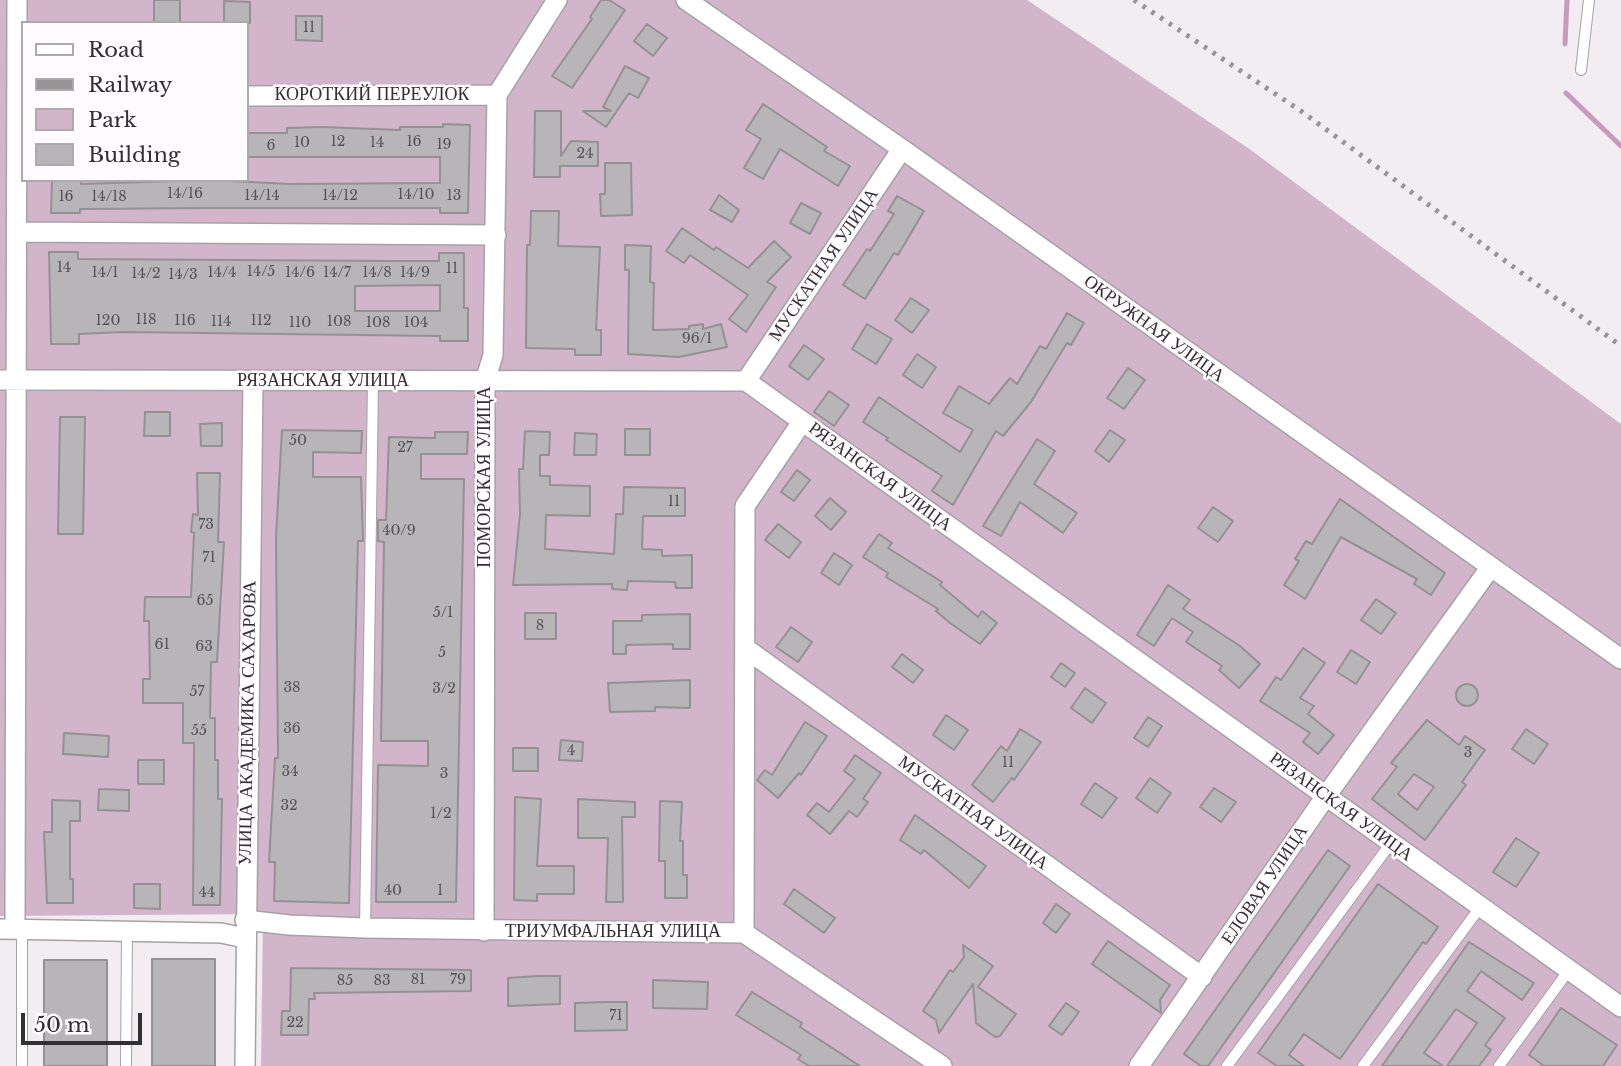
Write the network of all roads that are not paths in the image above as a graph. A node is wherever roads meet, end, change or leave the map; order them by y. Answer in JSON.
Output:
{"nodes":[{"id":1,"x":16,"y":0,"type":"edge"},
{"id":2,"x":557,"y":0,"type":"edge"},
{"id":3,"x":686,"y":0,"type":"edge"},
{"id":4,"x":1589,"y":0,"type":"edge"},
{"id":5,"x":1581,"y":70,"type":"dead end"},
{"id":6,"x":497,"y":95,"type":"junction"},
{"id":7,"x":248,"y":96,"type":"edge"},
{"id":8,"x":21,"y":97,"type":"edge"},
{"id":9,"x":901,"y":149,"type":"junction"},
{"id":10,"x":18,"y":232,"type":"junction"},
{"id":11,"x":496,"y":235,"type":"junction"},
{"id":12,"x":8,"y":380,"type":"edge"},
{"id":13,"x":253,"y":381,"type":"junction"},
{"id":14,"x":373,"y":381,"type":"junction"},
{"id":15,"x":485,"y":381,"type":"junction"},
{"id":16,"x":746,"y":381,"type":"junction"},
{"id":17,"x":802,"y":422,"type":"junction"},
{"id":18,"x":1490,"y":568,"type":"junction"},
{"id":19,"x":745,"y":648,"type":"junction"},
{"id":20,"x":1621,"y":659,"type":"edge"},
{"id":21,"x":1326,"y":796,"type":"junction"},
{"id":22,"x":1391,"y":843,"type":"junction"},
{"id":23,"x":1480,"y":906,"type":"junction"},
{"id":24,"x":365,"y":928,"type":"junction"},
{"id":25,"x":12,"y":929,"type":"edge"},
{"id":26,"x":245,"y":929,"type":"junction"},
{"id":27,"x":484,"y":931,"type":"junction"},
{"id":28,"x":127,"y":933,"type":"junction"},
{"id":29,"x":744,"y":933,"type":"junction"},
{"id":30,"x":1569,"y":970,"type":"junction"},
{"id":31,"x":1202,"y":977,"type":"junction"},
{"id":32,"x":1621,"y":1007,"type":"edge"},
{"id":33,"x":22,"y":1066,"type":"edge"},
{"id":34,"x":127,"y":1066,"type":"edge"},
{"id":35,"x":244,"y":1066,"type":"edge"},
{"id":36,"x":942,"y":1066,"type":"edge"},
{"id":37,"x":1139,"y":1066,"type":"edge"},
{"id":38,"x":1227,"y":1066,"type":"edge"},
{"id":39,"x":1363,"y":1066,"type":"edge"},
{"id":40,"x":1499,"y":1066,"type":"edge"}],
"edges":[{"from":1,"to":8,"type":"street"},
{"from":2,"to":6,"type":"street"},
{"from":3,"to":9,"type":"street","name":"ОКРУЖНАЯ УЛИЦА"},
{"from":4,"to":5,"type":"lane"},
{"from":6,"to":7,"type":"street","name":"КОРОТКИЙ ПЕРЕУЛОК"},
{"from":6,"to":11,"type":"street","name":"ПОМОРСКАЯ УЛИЦА"},
{"from":8,"to":10,"type":"street"},
{"from":9,"to":16,"type":"street","name":"МУСКАТНАЯ УЛИЦА"},
{"from":9,"to":18,"type":"street","name":"ОКРУЖНАЯ УЛИЦА"},
{"from":10,"to":11,"type":"street"},
{"from":10,"to":12,"type":"street"},
{"from":11,"to":15,"type":"street","name":"ПОМОРСКАЯ УЛИЦА"},
{"from":12,"to":13,"type":"street","name":"РЯЗАНСКАЯ УЛИЦА"},
{"from":12,"to":25,"type":"street"},
{"from":13,"to":14,"type":"street","name":"РЯЗАНСКАЯ УЛИЦА"},
{"from":13,"to":26,"type":"street","name":"УЛИЦА АКАДЕМИКА САХАРОВА"},
{"from":14,"to":15,"type":"street","name":"РЯЗАНСКАЯ УЛИЦА"},
{"from":14,"to":24,"type":"lane"},
{"from":15,"to":16,"type":"street","name":"РЯЗАНСКАЯ УЛИЦА"},
{"from":15,"to":27,"type":"street","name":"ПОМОРСКАЯ УЛИЦА"},
{"from":16,"to":17,"type":"street","name":"РЯЗАНСКАЯ УЛИЦА"},
{"from":17,"to":19,"type":"street"},
{"from":17,"to":21,"type":"street","name":"РЯЗАНСКАЯ УЛИЦА"},
{"from":18,"to":20,"type":"street","name":"ОКРУЖНАЯ УЛИЦА"},
{"from":18,"to":21,"type":"street","name":"ЕЛОВАЯ УЛИЦА"},
{"from":19,"to":29,"type":"street"},
{"from":19,"to":31,"type":"street","name":"МУСКАТНАЯ УЛИЦА"},
{"from":21,"to":22,"type":"street","name":"РЯЗАНСКАЯ УЛИЦА"},
{"from":21,"to":31,"type":"street","name":"ЕЛОВАЯ УЛИЦА"},
{"from":22,"to":23,"type":"street","name":"РЯЗАНСКАЯ УЛИЦА"},
{"from":22,"to":38,"type":"lane"},
{"from":23,"to":30,"type":"street","name":"РЯЗАНСКАЯ УЛИЦА"},
{"from":23,"to":39,"type":"lane"},
{"from":24,"to":26,"type":"street","name":"ТРИУМФАЛЬНАЯ УЛИЦА"},
{"from":24,"to":27,"type":"street","name":"ТРИУМФАЛЬНАЯ УЛИЦА"},
{"from":25,"to":28,"type":"street","name":"ТРИУМФАЛЬНАЯ УЛИЦА"},
{"from":25,"to":33,"type":"lane"},
{"from":26,"to":28,"type":"street","name":"ТРИУМФАЛЬНАЯ УЛИЦА"},
{"from":26,"to":35,"type":"street","name":"УЛИЦА АКАДЕМИКА САХАРОВА"},
{"from":27,"to":29,"type":"street","name":"ТРИУМФАЛЬНАЯ УЛИЦА"},
{"from":28,"to":34,"type":"lane"},
{"from":29,"to":36,"type":"street","name":"ТРИУМФАЛЬНАЯ УЛИЦА"},
{"from":30,"to":32,"type":"street","name":"РЯЗАНСКАЯ УЛИЦА"},
{"from":30,"to":40,"type":"lane"},
{"from":31,"to":37,"type":"street","name":"ЕЛОВАЯ УЛИЦА"}]}
